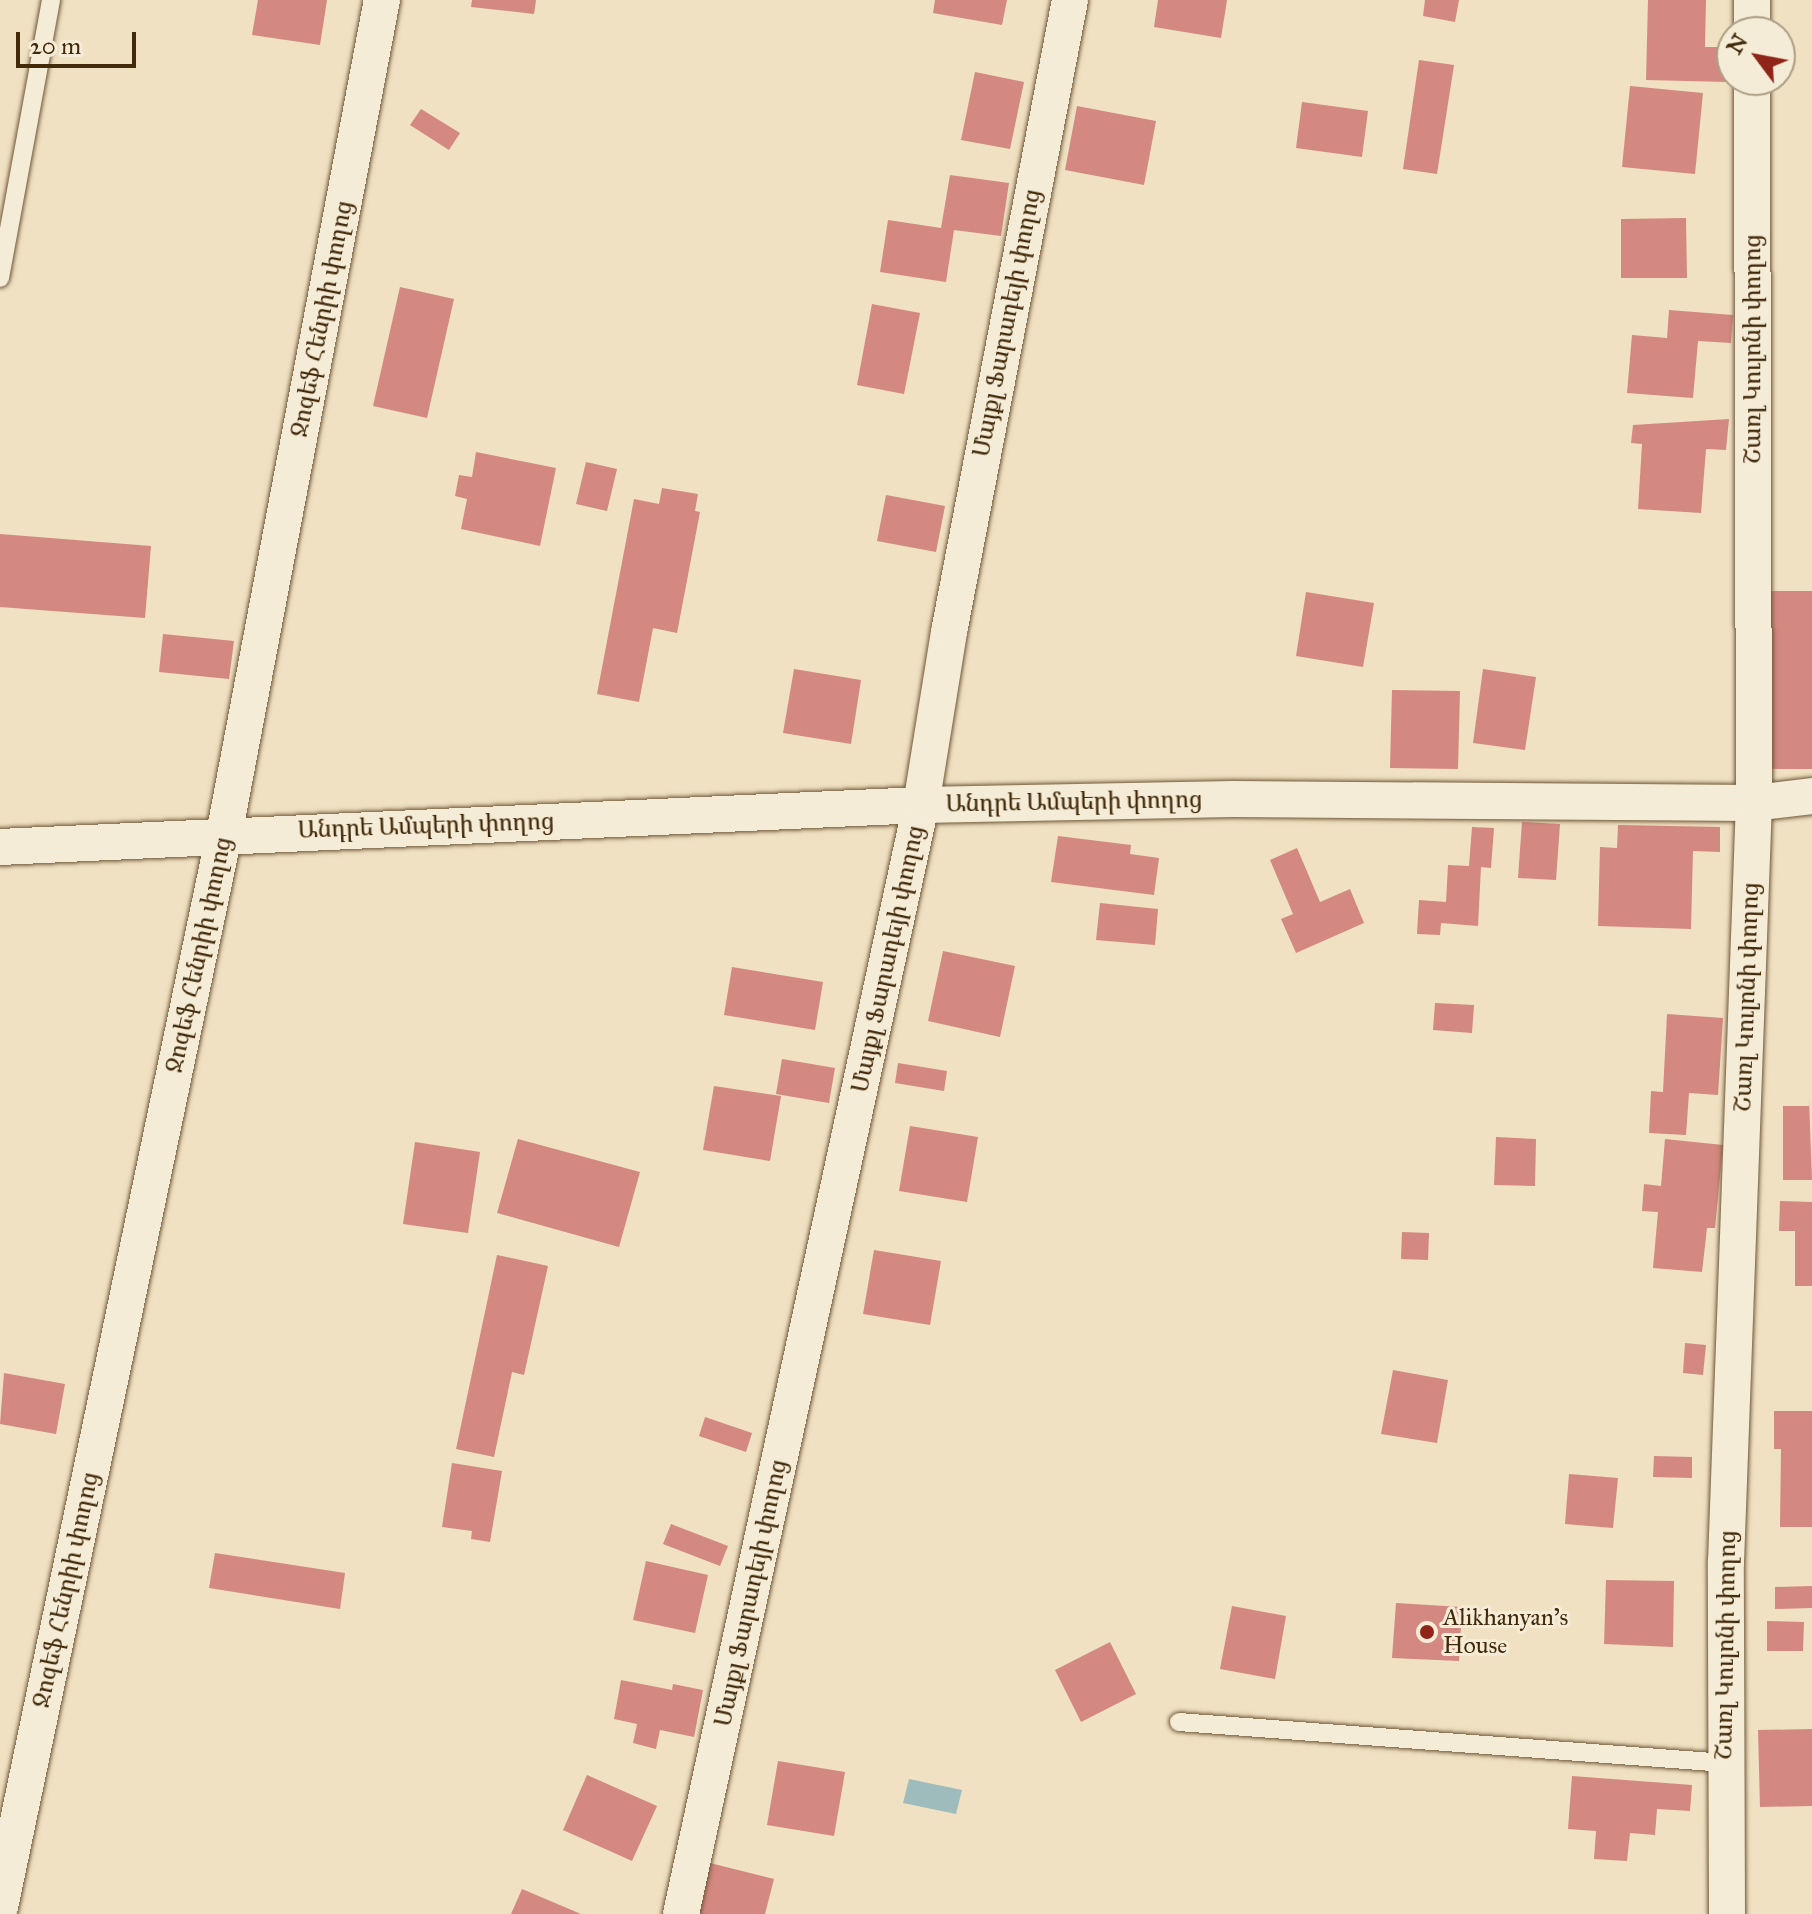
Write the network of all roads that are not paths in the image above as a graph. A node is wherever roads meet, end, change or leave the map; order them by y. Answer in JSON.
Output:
{"nodes":[{"id":1,"x":51,"y":0,"type":"edge"},
{"id":2,"x":382,"y":0,"type":"edge"},
{"id":3,"x":1070,"y":0,"type":"edge"},
{"id":4,"x":1752,"y":96,"type":"edge"},
{"id":5,"x":0,"y":278,"type":"edge"},
{"id":6,"x":1812,"y":796,"type":"edge"},
{"id":7,"x":1754,"y":803,"type":"junction"},
{"id":8,"x":921,"y":805,"type":"junction"},
{"id":9,"x":224,"y":835,"type":"junction"},
{"id":10,"x":0,"y":847,"type":"edge"},
{"id":11,"x":1179,"y":1722,"type":"dead end"},
{"id":12,"x":1725,"y":1763,"type":"junction"},
{"id":13,"x":0,"y":1907,"type":"edge"},
{"id":14,"x":681,"y":1914,"type":"edge"},
{"id":15,"x":1727,"y":1914,"type":"edge"}],
"edges":[{"from":1,"to":5,"type":"lane"},
{"from":2,"to":9,"type":"street","name":"Ջոզեֆ Հենրիի փողոց"},
{"from":3,"to":8,"type":"street","name":"Մայքլ Ֆարադեյի փողոց"},
{"from":4,"to":7,"type":"street","name":"Շառլ Կուլոնի փողոց"},
{"from":6,"to":7,"type":"street","name":"Անդրե Ամպերի փողոց"},
{"from":7,"to":8,"type":"street","name":"Անդրե Ամպերի փողոց"},
{"from":7,"to":12,"type":"street","name":"Շառլ Կուլոնի փողոց"},
{"from":8,"to":9,"type":"street","name":"Անդրե Ամպերի փողոց"},
{"from":8,"to":14,"type":"street","name":"Մայքլ Ֆարադեյի փողոց"},
{"from":9,"to":10,"type":"street","name":"Անդրե Ամպերի փողոց"},
{"from":9,"to":13,"type":"street","name":"Ջոզեֆ Հենրիի փողոց"},
{"from":11,"to":12,"type":"lane"},
{"from":12,"to":15,"type":"street","name":"Շառլ Կուլոնի փողոց"}]}
